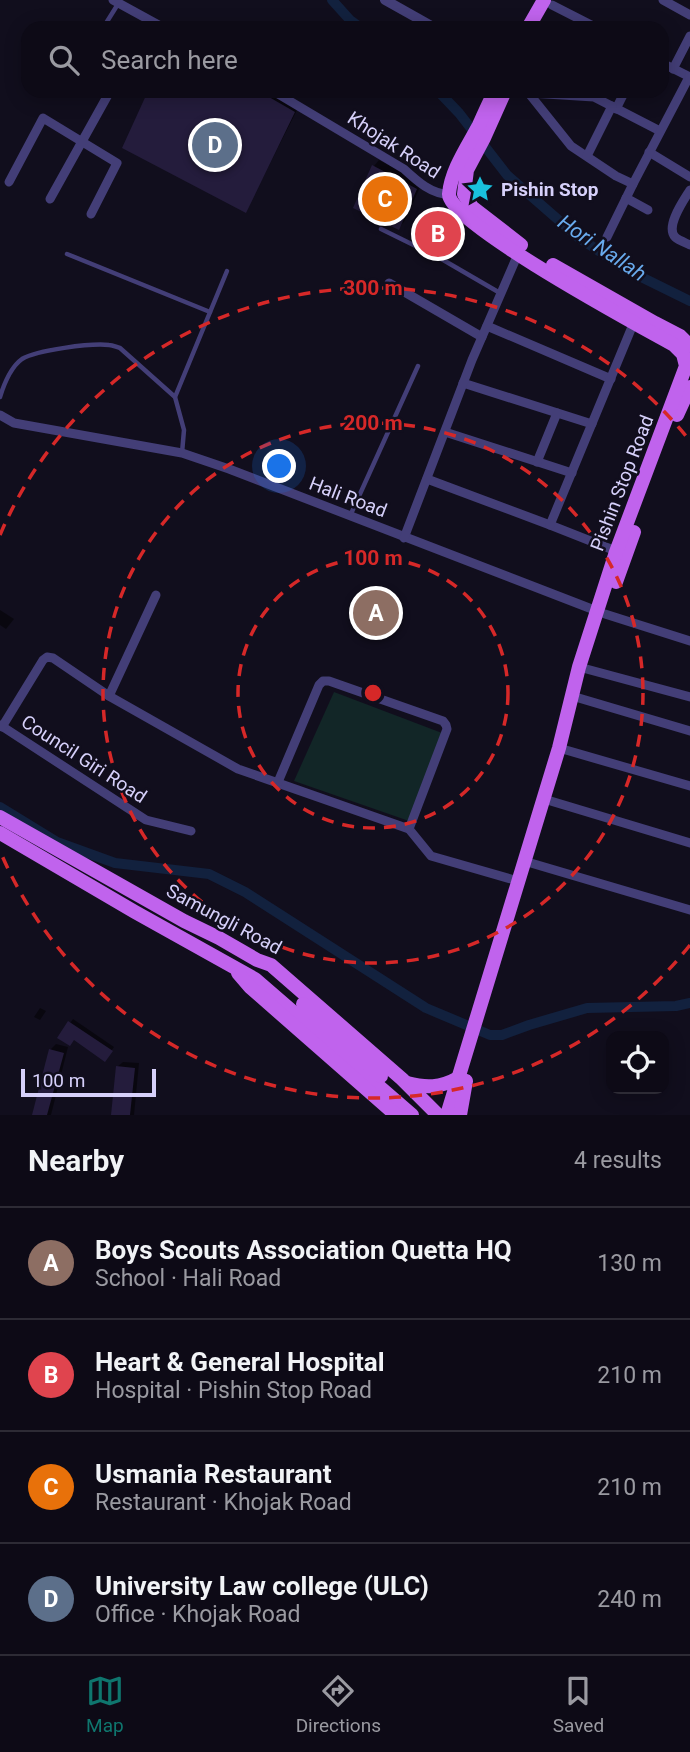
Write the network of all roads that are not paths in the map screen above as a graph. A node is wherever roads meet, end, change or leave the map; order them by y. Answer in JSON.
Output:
{"nodes":[{"id":1,"x":385,"y":0,"type":"edge"},
{"id":2,"x":663,"y":0,"type":"edge"},
{"id":3,"x":115,"y":2,"type":"edge"},
{"id":4,"x":550,"y":2,"type":"edge"},
{"id":5,"x":690,"y":15,"type":"edge"},
{"id":6,"x":146,"y":18,"type":"junction"},
{"id":7,"x":106,"y":21,"type":"edge"},
{"id":8,"x":145,"y":21,"type":"edge"},
{"id":9,"x":151,"y":21,"type":"edge"},
{"id":10,"x":422,"y":21,"type":"edge"},
{"id":11,"x":534,"y":21,"type":"edge"},
{"id":12,"x":542,"y":21,"type":"edge"},
{"id":13,"x":584,"y":21,"type":"edge"},
{"id":14,"x":690,"y":36,"type":"edge"},
{"id":15,"x":669,"y":66,"type":"edge"},
{"id":16,"x":673,"y":69,"type":"junction"},
{"id":17,"x":690,"y":77,"type":"edge"},
{"id":18,"x":106,"y":98,"type":"edge"},
{"id":19,"x":285,"y":98,"type":"edge"},
{"id":20,"x":492,"y":98,"type":"edge"},
{"id":21,"x":501,"y":98,"type":"edge"},
{"id":22,"x":534,"y":98,"type":"edge"},
{"id":23,"x":596,"y":98,"type":"edge"},
{"id":24,"x":620,"y":98,"type":"edge"},
{"id":25,"x":614,"y":107,"type":"junction"},
{"id":26,"x":660,"y":131,"type":"junction"},
{"id":27,"x":478,"y":134,"type":"junction"},
{"id":28,"x":81,"y":141,"type":"junction"},
{"id":29,"x":649,"y":152,"type":"junction"},
{"id":30,"x":587,"y":156,"type":"junction"},
{"id":31,"x":690,"y":177,"type":"edge"},
{"id":32,"x":9,"y":182,"type":"dead end"},
{"id":33,"x":633,"y":184,"type":"junction"},
{"id":34,"x":690,"y":190,"type":"edge"},
{"id":35,"x":464,"y":194,"type":"junction"},
{"id":36,"x":449,"y":196,"type":"junction"},
{"id":37,"x":626,"y":198,"type":"junction"},
{"id":38,"x":50,"y":199,"type":"dead end"},
{"id":39,"x":648,"y":211,"type":"dead end"},
{"id":40,"x":91,"y":214,"type":"dead end"},
{"id":41,"x":381,"y":229,"type":"dead end"},
{"id":42,"x":607,"y":237,"type":"dead end"},
{"id":43,"x":690,"y":245,"type":"edge"},
{"id":44,"x":66,"y":254,"type":"dead end"},
{"id":45,"x":518,"y":254,"type":"junction"},
{"id":46,"x":227,"y":271,"type":"dead end"},
{"id":47,"x":389,"y":283,"type":"dead end"},
{"id":48,"x":501,"y":293,"type":"junction"},
{"id":49,"x":210,"y":312,"type":"junction"},
{"id":50,"x":634,"y":322,"type":"junction"},
{"id":51,"x":487,"y":326,"type":"junction"},
{"id":52,"x":482,"y":337,"type":"junction"},
{"id":53,"x":690,"y":346,"type":"edge"},
{"id":54,"x":418,"y":366,"type":"dead end"},
{"id":55,"x":611,"y":379,"type":"junction"},
{"id":56,"x":463,"y":383,"type":"junction"},
{"id":57,"x":690,"y":387,"type":"edge"},
{"id":58,"x":0,"y":397,"type":"edge"},
{"id":59,"x":175,"y":397,"type":"junction"},
{"id":60,"x":557,"y":413,"type":"junction"},
{"id":61,"x":0,"y":415,"type":"edge"},
{"id":62,"x":592,"y":424,"type":"junction"},
{"id":63,"x":445,"y":432,"type":"junction"},
{"id":64,"x":182,"y":453,"type":"junction"},
{"id":65,"x":537,"y":462,"type":"junction"},
{"id":66,"x":572,"y":473,"type":"junction"},
{"id":67,"x":427,"y":479,"type":"junction"},
{"id":68,"x":349,"y":516,"type":"junction"},
{"id":69,"x":550,"y":525,"type":"junction"},
{"id":70,"x":404,"y":538,"type":"junction"},
{"id":71,"x":621,"y":553,"type":"junction"},
{"id":72,"x":156,"y":595,"type":"dead end"},
{"id":73,"x":601,"y":612,"type":"junction"},
{"id":74,"x":690,"y":641,"type":"edge"},
{"id":75,"x":583,"y":668,"type":"junction"},
{"id":76,"x":109,"y":695,"type":"junction"},
{"id":77,"x":575,"y":697,"type":"junction"},
{"id":78,"x":690,"y":697,"type":"edge"},
{"id":79,"x":1,"y":726,"type":"edge"},
{"id":80,"x":690,"y":731,"type":"edge"},
{"id":81,"x":562,"y":749,"type":"junction"},
{"id":82,"x":278,"y":782,"type":"junction"},
{"id":83,"x":690,"y":786,"type":"edge"},
{"id":84,"x":546,"y":800,"type":"junction"},
{"id":85,"x":0,"y":817,"type":"edge"},
{"id":86,"x":409,"y":829,"type":"junction"},
{"id":87,"x":191,"y":831,"type":"dead end"},
{"id":88,"x":0,"y":834,"type":"edge"},
{"id":89,"x":690,"y":843,"type":"edge"},
{"id":90,"x":528,"y":862,"type":"junction"},
{"id":91,"x":518,"y":881,"type":"junction"},
{"id":92,"x":690,"y":910,"type":"edge"},
{"id":93,"x":257,"y":960,"type":"junction"},
{"id":94,"x":233,"y":967,"type":"junction"},
{"id":95,"x":482,"y":1009,"type":"junction"},
{"id":96,"x":458,"y":1078,"type":"junction"},
{"id":97,"x":406,"y":1083,"type":"junction"},
{"id":98,"x":396,"y":1115,"type":"edge"},
{"id":99,"x":412,"y":1115,"type":"edge"},
{"id":100,"x":423,"y":1115,"type":"edge"},
{"id":101,"x":438,"y":1115,"type":"edge"},
{"id":102,"x":447,"y":1115,"type":"edge"},
{"id":103,"x":460,"y":1115,"type":"edge"}],
"edges":[{"from":1,"to":10,"type":"street"},
{"from":2,"to":5,"type":"street"},
{"from":3,"to":6,"type":"street"},
{"from":3,"to":7,"type":"lane"},
{"from":4,"to":11,"type":"main road"},
{"from":4,"to":12,"type":"main road"},
{"from":4,"to":13,"type":"street"},
{"from":6,"to":8,"type":"lane"},
{"from":6,"to":9,"type":"street"},
{"from":14,"to":16,"type":"street"},
{"from":15,"to":16,"type":"street"},
{"from":16,"to":17,"type":"street"},
{"from":17,"to":26,"type":"street"},
{"from":18,"to":28,"type":"street"},
{"from":19,"to":36,"type":"street","name":"Khojak Road"},
{"from":20,"to":27,"type":"main road"},
{"from":21,"to":27,"type":"main road"},
{"from":22,"to":30,"type":"street"},
{"from":23,"to":25,"type":"street"},
{"from":24,"to":25,"type":"street"},
{"from":25,"to":26,"type":"street"},
{"from":25,"to":30,"type":"street"},
{"from":26,"to":29,"type":"street"},
{"from":27,"to":35,"type":"main road"},
{"from":27,"to":36,"type":"main road"},
{"from":28,"to":32,"type":"street"},
{"from":28,"to":38,"type":"street"},
{"from":28,"to":40,"type":"street"},
{"from":29,"to":31,"type":"street"},
{"from":29,"to":33,"type":"street"},
{"from":30,"to":33,"type":"street"},
{"from":33,"to":37,"type":"street"},
{"from":34,"to":43,"type":"street"},
{"from":35,"to":36,"type":"street","name":"Khojak Road"},
{"from":35,"to":53,"type":"main road"},
{"from":36,"to":45,"type":"main road","name":"Pishin Stop Road"},
{"from":37,"to":39,"type":"street"},
{"from":37,"to":42,"type":"street"},
{"from":41,"to":48,"type":"lane"},
{"from":44,"to":49,"type":"lane"},
{"from":45,"to":48,"type":"street"},
{"from":45,"to":50,"type":"main road","name":"Pishin Stop Road"},
{"from":46,"to":49,"type":"lane"},
{"from":47,"to":52,"type":"street"},
{"from":48,"to":51,"type":"street"},
{"from":49,"to":59,"type":"lane"},
{"from":50,"to":55,"type":"street"},
{"from":50,"to":71,"type":"main road","name":"Pishin Stop Road"},
{"from":51,"to":52,"type":"street"},
{"from":51,"to":55,"type":"street"},
{"from":52,"to":56,"type":"street"},
{"from":54,"to":68,"type":"lane"},
{"from":55,"to":62,"type":"street"},
{"from":56,"to":60,"type":"street"},
{"from":56,"to":63,"type":"street"},
{"from":57,"to":71,"type":"main road","name":"Pishin Stop Road"},
{"from":58,"to":59,"type":"lane"},
{"from":59,"to":64,"type":"lane"},
{"from":60,"to":62,"type":"street"},
{"from":60,"to":65,"type":"street"},
{"from":61,"to":64,"type":"street","name":"Hali Road"},
{"from":62,"to":66,"type":"street"},
{"from":63,"to":65,"type":"street"},
{"from":63,"to":67,"type":"street"},
{"from":64,"to":68,"type":"street","name":"Hali Road"},
{"from":65,"to":66,"type":"street"},
{"from":66,"to":69,"type":"street"},
{"from":67,"to":69,"type":"street"},
{"from":67,"to":70,"type":"street"},
{"from":68,"to":70,"type":"street","name":"Hali Road"},
{"from":69,"to":71,"type":"street"},
{"from":70,"to":73,"type":"street","name":"Hali Road"},
{"from":71,"to":73,"type":"main road","name":"Pishin Stop Road"},
{"from":72,"to":76,"type":"street"},
{"from":73,"to":74,"type":"street","name":"Hali Road"},
{"from":73,"to":75,"type":"main road","name":"Pishin Stop Road"},
{"from":75,"to":77,"type":"main road","name":"Pishin Stop Road"},
{"from":75,"to":78,"type":"street"},
{"from":76,"to":79,"type":"street"},
{"from":76,"to":82,"type":"street"},
{"from":77,"to":80,"type":"street"},
{"from":77,"to":81,"type":"main road","name":"Pishin Stop Road"},
{"from":79,"to":87,"type":"street","name":"Council Giri Road"},
{"from":81,"to":83,"type":"street"},
{"from":81,"to":84,"type":"main road","name":"Pishin Stop Road"},
{"from":82,"to":86,"type":"street"},
{"from":82,"to":86,"type":"street"},
{"from":84,"to":89,"type":"street"},
{"from":84,"to":90,"type":"main road","name":"Pishin Stop Road"},
{"from":85,"to":93,"type":"main road","name":"Samungli Road"},
{"from":86,"to":91,"type":"street"},
{"from":88,"to":94,"type":"main road","name":"Samungli Road"},
{"from":90,"to":91,"type":"main road","name":"Pishin Stop Road"},
{"from":90,"to":92,"type":"street"},
{"from":90,"to":95,"type":"main road","name":"Pishin Stop Road"},
{"from":91,"to":95,"type":"main road","name":"Pishin Stop Road"},
{"from":93,"to":97,"type":"main road","name":"Samungli Road"},
{"from":93,"to":100,"type":"main road"},
{"from":94,"to":98,"type":"main road","name":"Samungli Road"},
{"from":94,"to":99,"type":"main road"},
{"from":95,"to":96,"type":"main road"},
{"from":95,"to":103,"type":"main road"},
{"from":96,"to":97,"type":"main road"},
{"from":96,"to":102,"type":"main road"},
{"from":97,"to":101,"type":"main road","name":"Samungli Road"}]}
